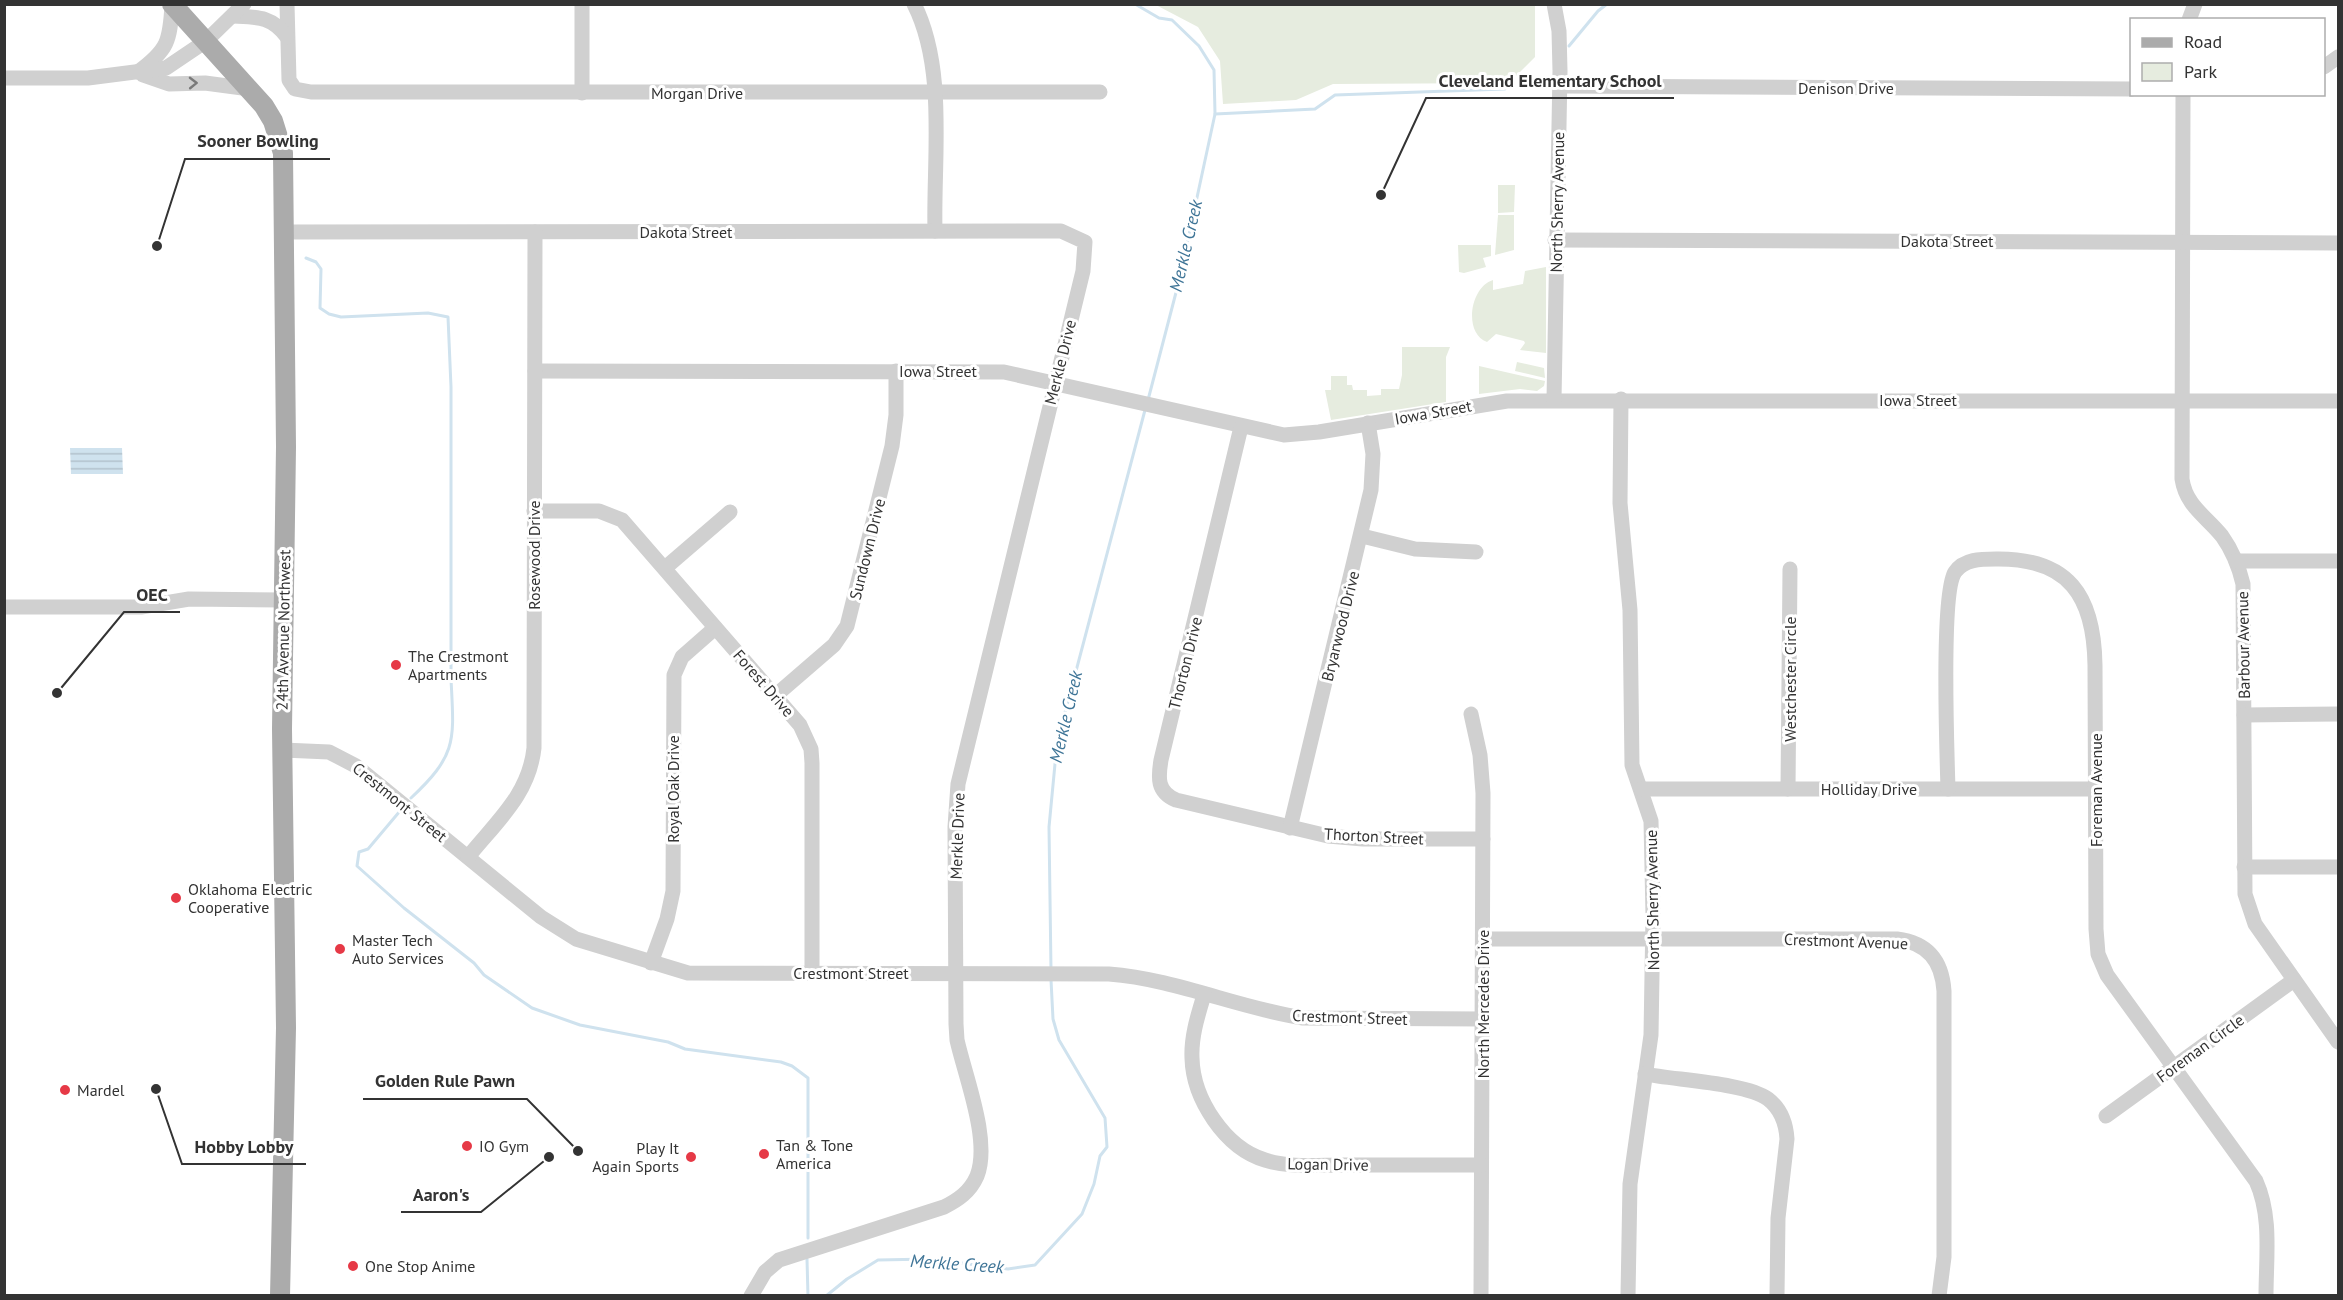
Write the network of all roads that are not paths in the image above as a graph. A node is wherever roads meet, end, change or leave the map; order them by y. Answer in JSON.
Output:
{"nodes":[{"id":1,"x":287,"y":4,"type":"edge"},
{"id":2,"x":582,"y":4,"type":"edge"},
{"id":3,"x":914,"y":4,"type":"edge"},
{"id":4,"x":1554,"y":4,"type":"edge"},
{"id":5,"x":172,"y":5,"type":"edge"},
{"id":6,"x":243,"y":9,"type":"edge"},
{"id":7,"x":287,"y":36,"type":"junction"},
{"id":8,"x":206,"y":41,"type":"junction"},
{"id":9,"x":2338,"y":57,"type":"edge"},
{"id":10,"x":2325,"y":67,"type":"edge"},
{"id":11,"x":137,"y":73,"type":"junction"},
{"id":12,"x":4,"y":78,"type":"edge"},
{"id":13,"x":1560,"y":86,"type":"junction"},
{"id":14,"x":250,"y":89,"type":"junction"},
{"id":15,"x":2130,"y":89,"type":"edge"},
{"id":16,"x":934,"y":92,"type":"junction"},
{"id":17,"x":1100,"y":92,"type":"dead end"},
{"id":18,"x":582,"y":93,"type":"junction"},
{"id":19,"x":2183,"y":96,"type":"edge"},
{"id":20,"x":935,"y":231,"type":"junction"},
{"id":21,"x":284,"y":232,"type":"junction"},
{"id":22,"x":536,"y":232,"type":"junction"},
{"id":23,"x":1556,"y":240,"type":"junction"},
{"id":24,"x":1085,"y":242,"type":"joint"},
{"id":25,"x":2183,"y":242,"type":"junction"},
{"id":26,"x":2338,"y":243,"type":"edge"},
{"id":27,"x":536,"y":371,"type":"junction"},
{"id":28,"x":896,"y":371,"type":"junction"},
{"id":29,"x":1055,"y":382,"type":"junction"},
{"id":30,"x":1621,"y":399,"type":"junction"},
{"id":31,"x":1554,"y":400,"type":"junction"},
{"id":32,"x":2184,"y":400,"type":"junction"},
{"id":33,"x":2338,"y":401,"type":"edge"},
{"id":34,"x":1368,"y":423,"type":"junction"},
{"id":35,"x":1241,"y":427,"type":"junction"},
{"id":36,"x":534,"y":511,"type":"junction"},
{"id":37,"x":730,"y":512,"type":"dead end"},
{"id":38,"x":1362,"y":536,"type":"junction"},
{"id":39,"x":1476,"y":552,"type":"dead end"},
{"id":40,"x":2236,"y":561,"type":"junction"},
{"id":41,"x":2338,"y":561,"type":"edge"},
{"id":42,"x":665,"y":568,"type":"junction"},
{"id":43,"x":1790,"y":569,"type":"dead end"},
{"id":44,"x":283,"y":600,"type":"junction"},
{"id":45,"x":4,"y":608,"type":"edge"},
{"id":46,"x":715,"y":628,"type":"junction"},
{"id":47,"x":775,"y":696,"type":"junction"},
{"id":48,"x":1470,"y":714,"type":"dead end"},
{"id":49,"x":2338,"y":714,"type":"edge"},
{"id":50,"x":2244,"y":715,"type":"junction"},
{"id":51,"x":283,"y":750,"type":"junction"},
{"id":52,"x":1642,"y":789,"type":"junction"},
{"id":53,"x":1788,"y":789,"type":"junction"},
{"id":54,"x":1948,"y":789,"type":"junction"},
{"id":55,"x":2096,"y":789,"type":"junction"},
{"id":56,"x":1266,"y":822,"type":"joint"},
{"id":57,"x":1290,"y":828,"type":"junction"},
{"id":58,"x":1483,"y":839,"type":"junction"},
{"id":59,"x":468,"y":857,"type":"junction"},
{"id":60,"x":2244,"y":867,"type":"junction"},
{"id":61,"x":2338,"y":867,"type":"edge"},
{"id":62,"x":1653,"y":938,"type":"junction"},
{"id":63,"x":1484,"y":939,"type":"junction"},
{"id":64,"x":651,"y":963,"type":"junction"},
{"id":65,"x":956,"y":973,"type":"junction"},
{"id":66,"x":812,"y":974,"type":"junction"},
{"id":67,"x":2294,"y":980,"type":"junction"},
{"id":68,"x":1204,"y":995,"type":"junction"},
{"id":69,"x":1483,"y":1019,"type":"junction"},
{"id":70,"x":2338,"y":1042,"type":"edge"},
{"id":71,"x":2174,"y":1068,"type":"junction"},
{"id":72,"x":1645,"y":1074,"type":"junction"},
{"id":73,"x":2106,"y":1116,"type":"dead end"},
{"id":74,"x":1481,"y":1165,"type":"junction"},
{"id":75,"x":280,"y":1296,"type":"edge"},
{"id":76,"x":751,"y":1296,"type":"edge"},
{"id":77,"x":1481,"y":1296,"type":"edge"},
{"id":78,"x":1628,"y":1296,"type":"edge"},
{"id":79,"x":1777,"y":1296,"type":"edge"},
{"id":80,"x":1939,"y":1296,"type":"edge"},
{"id":81,"x":2266,"y":1296,"type":"edge"}],
"edges":[{"from":1,"to":7,"type":"street"},
{"from":2,"to":18,"type":"street"},
{"from":3,"to":16,"type":"street"},
{"from":4,"to":13,"type":"street","name":"North Sherry Avenue"},
{"from":5,"to":8,"type":"main road","name":"24th Avenue Northwest"},
{"from":5,"to":11,"type":"street"},
{"from":6,"to":7,"type":"street"},
{"from":6,"to":8,"type":"street"},
{"from":7,"to":18,"type":"street","name":"Morgan Drive"},
{"from":8,"to":11,"type":"street"},
{"from":8,"to":14,"type":"main road","name":"24th Avenue Northwest"},
{"from":9,"to":10,"type":"street"},
{"from":11,"to":12,"type":"street"},
{"from":11,"to":14,"type":"street","one_way":true},
{"from":13,"to":15,"type":"street","name":"Denison Drive"},
{"from":13,"to":23,"type":"street","name":"North Sherry Avenue"},
{"from":14,"to":21,"type":"main road","name":"24th Avenue Northwest"},
{"from":16,"to":17,"type":"street","name":"Morgan Drive"},
{"from":16,"to":18,"type":"street","name":"Morgan Drive"},
{"from":16,"to":20,"type":"street"},
{"from":19,"to":25,"type":"street","name":"Barbour Avenue"},
{"from":20,"to":22,"type":"street","name":"Dakota Street"},
{"from":20,"to":24,"type":"street","name":"Dakota Street"},
{"from":21,"to":22,"type":"street","name":"Dakota Street"},
{"from":21,"to":44,"type":"main road","name":"24th Avenue Northwest"},
{"from":22,"to":27,"type":"street","name":"Rosewood Drive"},
{"from":23,"to":25,"type":"street","name":"Dakota Street"},
{"from":23,"to":31,"type":"street","name":"North Sherry Avenue"},
{"from":24,"to":29,"type":"street","name":"Merkle Drive"},
{"from":25,"to":26,"type":"street","name":"Dakota Street"},
{"from":25,"to":32,"type":"street","name":"Barbour Avenue"},
{"from":27,"to":28,"type":"street","name":"Iowa Street"},
{"from":27,"to":36,"type":"street","name":"Rosewood Drive"},
{"from":28,"to":29,"type":"street","name":"Iowa Street"},
{"from":28,"to":47,"type":"street","name":"Sundown Drive"},
{"from":29,"to":35,"type":"street","name":"Iowa Street"},
{"from":29,"to":65,"type":"street","name":"Merkle Drive"},
{"from":30,"to":31,"type":"street","name":"Iowa Street"},
{"from":30,"to":32,"type":"street","name":"Iowa Street"},
{"from":30,"to":52,"type":"street","name":"North Sherry Avenue"},
{"from":31,"to":34,"type":"street","name":"Iowa Street"},
{"from":32,"to":33,"type":"street","name":"Iowa Street"},
{"from":32,"to":40,"type":"street","name":"Barbour Avenue"},
{"from":34,"to":35,"type":"street","name":"Iowa Street"},
{"from":34,"to":38,"type":"street","name":"Bryarwood Drive"},
{"from":35,"to":56,"type":"street","name":"Thorton Drive"},
{"from":36,"to":42,"type":"street","name":"Forest Drive"},
{"from":36,"to":59,"type":"street","name":"Rosewood Drive"},
{"from":37,"to":42,"type":"street"},
{"from":38,"to":39,"type":"street"},
{"from":38,"to":57,"type":"street","name":"Bryarwood Drive"},
{"from":40,"to":41,"type":"street"},
{"from":40,"to":50,"type":"street","name":"Barbour Avenue"},
{"from":42,"to":46,"type":"street","name":"Forest Drive"},
{"from":43,"to":53,"type":"street","name":"Westchester Circle"},
{"from":44,"to":45,"type":"street"},
{"from":44,"to":51,"type":"main road","name":"24th Avenue Northwest"},
{"from":46,"to":47,"type":"street","name":"Forest Drive"},
{"from":46,"to":64,"type":"street","name":"Royal Oak Drive"},
{"from":47,"to":66,"type":"street","name":"Forest Drive"},
{"from":48,"to":58,"type":"street","name":"North Mercedes Drive"},
{"from":49,"to":50,"type":"street"},
{"from":50,"to":60,"type":"street","name":"Barbour Avenue"},
{"from":51,"to":59,"type":"street","name":"Crestmont Street"},
{"from":51,"to":75,"type":"main road","name":"24th Avenue Northwest"},
{"from":52,"to":53,"type":"street","name":"Holliday Drive"},
{"from":52,"to":62,"type":"street","name":"North Sherry Avenue"},
{"from":53,"to":54,"type":"street","name":"Holliday Drive"},
{"from":54,"to":55,"type":"street","name":"Holliday Drive"},
{"from":54,"to":55,"type":"street","name":"Foreman Avenue"},
{"from":55,"to":71,"type":"street","name":"Foreman Avenue"},
{"from":56,"to":57,"type":"street","name":"Thorton Street"},
{"from":57,"to":58,"type":"street","name":"Thorton Street"},
{"from":58,"to":63,"type":"street","name":"North Mercedes Drive"},
{"from":59,"to":64,"type":"street","name":"Crestmont Street"},
{"from":60,"to":61,"type":"street"},
{"from":60,"to":67,"type":"street","name":"Barbour Avenue"},
{"from":62,"to":63,"type":"street","name":"Crestmont Avenue"},
{"from":62,"to":72,"type":"street","name":"North Sherry Avenue"},
{"from":62,"to":80,"type":"street","name":"Crestmont Avenue"},
{"from":63,"to":69,"type":"street","name":"North Mercedes Drive"},
{"from":64,"to":66,"type":"street","name":"Crestmont Street"},
{"from":65,"to":66,"type":"street","name":"Crestmont Street"},
{"from":65,"to":68,"type":"street","name":"Crestmont Street"},
{"from":65,"to":76,"type":"street","name":"Merkle Drive"},
{"from":67,"to":70,"type":"street","name":"Barbour Avenue"},
{"from":67,"to":71,"type":"street","name":"Foreman Circle"},
{"from":68,"to":69,"type":"street","name":"Crestmont Street"},
{"from":68,"to":74,"type":"street","name":"Logan Drive"},
{"from":69,"to":74,"type":"street","name":"North Mercedes Drive"},
{"from":71,"to":73,"type":"street","name":"Foreman Circle"},
{"from":71,"to":81,"type":"street","name":"Foreman Avenue"},
{"from":72,"to":78,"type":"street","name":"North Sherry Avenue"},
{"from":72,"to":79,"type":"street"},
{"from":74,"to":77,"type":"street","name":"North Mercedes Drive"}]}
